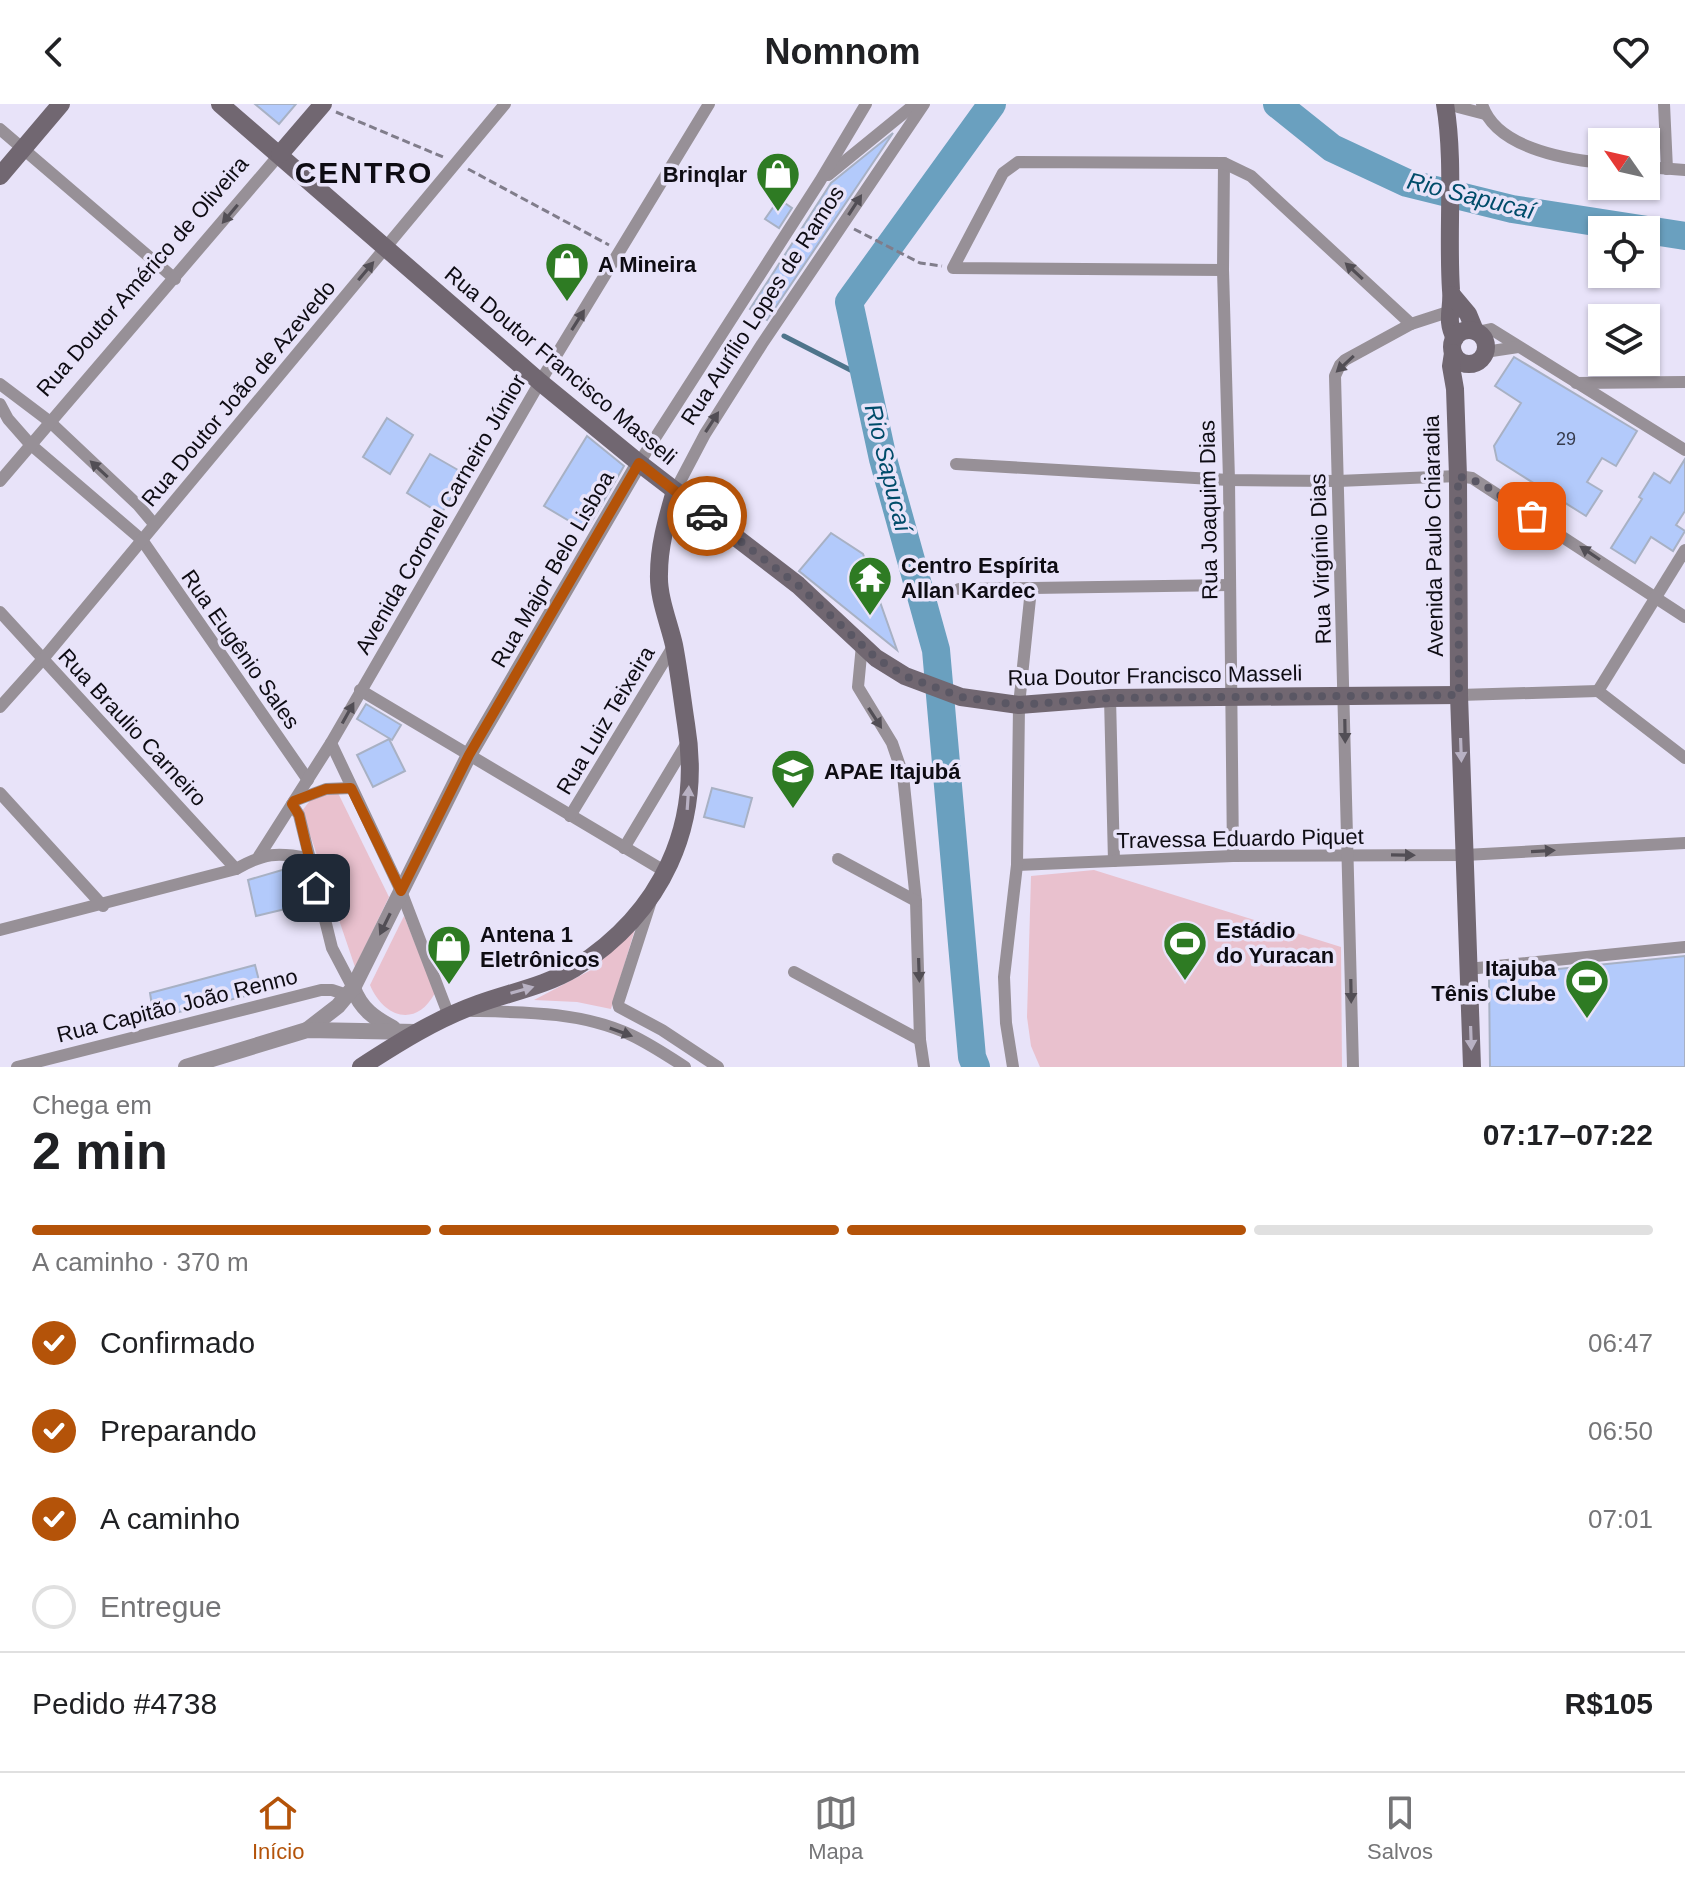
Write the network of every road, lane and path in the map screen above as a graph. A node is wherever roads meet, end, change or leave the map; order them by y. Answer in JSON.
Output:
{"nodes":[{"id":1,"x":61,"y":104,"type":"edge"},
{"id":2,"x":220,"y":104,"type":"edge"},
{"id":3,"x":505,"y":104,"type":"edge"},
{"id":4,"x":709,"y":104,"type":"edge"},
{"id":5,"x":866,"y":104,"type":"edge"},
{"id":6,"x":915,"y":104,"type":"edge"},
{"id":7,"x":924,"y":104,"type":"edge"},
{"id":8,"x":1664,"y":104,"type":"edge"},
{"id":9,"x":322,"y":105,"type":"edge"},
{"id":10,"x":1454,"y":105,"type":"edge"},
{"id":11,"x":1483,"y":109,"type":"edge"},
{"id":12,"x":0,"y":129,"type":"edge"},
{"id":13,"x":23,"y":149,"type":"junction"},
{"id":14,"x":280,"y":154,"type":"junction"},
{"id":15,"x":1588,"y":160,"type":"edge"},
{"id":16,"x":455,"y":163,"type":"junction"},
{"id":17,"x":1224,"y":163,"type":"junction"},
{"id":18,"x":1660,"y":168,"type":"edge"},
{"id":19,"x":1667,"y":169,"type":"junction"},
{"id":20,"x":1685,"y":170,"type":"edge"},
{"id":21,"x":0,"y":176,"type":"edge"},
{"id":22,"x":820,"y":181,"type":"junction"},
{"id":23,"x":854,"y":229,"type":"dead end"},
{"id":24,"x":384,"y":248,"type":"junction"},
{"id":25,"x":621,"y":251,"type":"junction"},
{"id":26,"x":953,"y":268,"type":"junction"},
{"id":27,"x":1223,"y":270,"type":"junction"},
{"id":28,"x":175,"y":279,"type":"junction"},
{"id":29,"x":1450,"y":303,"type":"junction"},
{"id":30,"x":1411,"y":324,"type":"junction"},
{"id":31,"x":1476,"y":331,"type":"junction"},
{"id":32,"x":1454,"y":345,"type":"junction"},
{"id":33,"x":1518,"y":347,"type":"junction"},
{"id":34,"x":1479,"y":358,"type":"junction"},
{"id":35,"x":540,"y":382,"type":"junction"},
{"id":36,"x":1685,"y":382,"type":"edge"},
{"id":37,"x":1574,"y":383,"type":"junction"},
{"id":38,"x":0,"y":384,"type":"edge"},
{"id":39,"x":1455,"y":389,"type":"junction"},
{"id":40,"x":0,"y":404,"type":"edge"},
{"id":41,"x":49,"y":421,"type":"junction"},
{"id":42,"x":30,"y":444,"type":"junction"},
{"id":43,"x":1685,"y":450,"type":"edge"},
{"id":44,"x":639,"y":463,"type":"junction"},
{"id":45,"x":956,"y":464,"type":"dead end"},
{"id":46,"x":1458,"y":476,"type":"junction"},
{"id":47,"x":1229,"y":480,"type":"junction"},
{"id":48,"x":0,"y":481,"type":"edge"},
{"id":49,"x":1338,"y":481,"type":"junction"},
{"id":50,"x":675,"y":491,"type":"junction"},
{"id":51,"x":154,"y":524,"type":"junction"},
{"id":52,"x":142,"y":540,"type":"junction"},
{"id":53,"x":1685,"y":550,"type":"edge"},
{"id":54,"x":1230,"y":585,"type":"junction"},
{"id":55,"x":959,"y":589,"type":"dead end"},
{"id":56,"x":1031,"y":589,"type":"junction"},
{"id":57,"x":1655,"y":597,"type":"junction"},
{"id":58,"x":0,"y":612,"type":"edge"},
{"id":59,"x":1685,"y":617,"type":"edge"},
{"id":60,"x":674,"y":645,"type":"junction"},
{"id":61,"x":869,"y":651,"type":"junction"},
{"id":62,"x":43,"y":659,"type":"junction"},
{"id":63,"x":360,"y":690,"type":"junction"},
{"id":64,"x":1598,"y":691,"type":"junction"},
{"id":65,"x":1345,"y":695,"type":"junction"},
{"id":66,"x":1459,"y":695,"type":"junction"},
{"id":67,"x":1230,"y":696,"type":"junction"},
{"id":68,"x":1110,"y":698,"type":"junction"},
{"id":69,"x":1019,"y":705,"type":"junction"},
{"id":70,"x":0,"y":707,"type":"edge"},
{"id":71,"x":689,"y":739,"type":"junction"},
{"id":72,"x":331,"y":743,"type":"junction"},
{"id":73,"x":469,"y":755,"type":"junction"},
{"id":74,"x":1685,"y":758,"type":"edge"},
{"id":75,"x":308,"y":780,"type":"junction"},
{"id":76,"x":351,"y":788,"type":"junction"},
{"id":77,"x":0,"y":793,"type":"edge"},
{"id":78,"x":293,"y":802,"type":"junction"},
{"id":79,"x":570,"y":816,"type":"junction"},
{"id":80,"x":1685,"y":843,"type":"edge"},
{"id":81,"x":624,"y":848,"type":"junction"},
{"id":82,"x":1348,"y":854,"type":"junction"},
{"id":83,"x":1465,"y":855,"type":"junction"},
{"id":84,"x":259,"y":856,"type":"junction"},
{"id":85,"x":1233,"y":856,"type":"junction"},
{"id":86,"x":308,"y":858,"type":"junction"},
{"id":87,"x":838,"y":859,"type":"dead end"},
{"id":88,"x":1114,"y":861,"type":"junction"},
{"id":89,"x":1017,"y":865,"type":"junction"},
{"id":90,"x":236,"y":869,"type":"junction"},
{"id":91,"x":666,"y":872,"type":"junction"},
{"id":92,"x":401,"y":891,"type":"junction"},
{"id":93,"x":651,"y":898,"type":"junction"},
{"id":94,"x":916,"y":901,"type":"junction"},
{"id":95,"x":103,"y":906,"type":"junction"},
{"id":96,"x":0,"y":930,"type":"edge"},
{"id":97,"x":1685,"y":947,"type":"edge"},
{"id":98,"x":1468,"y":969,"type":"junction"},
{"id":99,"x":794,"y":972,"type":"dead end"},
{"id":100,"x":350,"y":992,"type":"junction"},
{"id":101,"x":455,"y":1013,"type":"junction"},
{"id":102,"x":307,"y":1030,"type":"junction"},
{"id":103,"x":407,"y":1031,"type":"junction"},
{"id":104,"x":920,"y":1040,"type":"junction"},
{"id":105,"x":17,"y":1067,"type":"edge"},
{"id":106,"x":186,"y":1067,"type":"edge"},
{"id":107,"x":361,"y":1067,"type":"edge"},
{"id":108,"x":685,"y":1067,"type":"edge"},
{"id":109,"x":718,"y":1067,"type":"edge"},
{"id":110,"x":924,"y":1067,"type":"edge"},
{"id":111,"x":1013,"y":1067,"type":"edge"},
{"id":112,"x":1353,"y":1067,"type":"edge"},
{"id":113,"x":1472,"y":1067,"type":"edge"}],
"edges":[{"from":1,"to":13,"type":"main road"},
{"from":2,"to":14,"type":"main road","name":"Rua Doutor Francisco Masseli"},
{"from":3,"to":16,"type":"street","name":"Rua Doutor João de Azevedo"},
{"from":4,"to":25,"type":"street","name":"Avenida Coronel Carneiro Júnior"},
{"from":5,"to":22,"type":"street","name":"Rua Major Belo Lisboa"},
{"from":6,"to":22,"type":"street"},
{"from":50,"to":7,"type":"street","name":"Rua Aurílio Lopes de Ramos","one_way":true},
{"from":8,"to":19,"type":"street"},
{"from":9,"to":14,"type":"main road","name":"Rua Doutor Américo de Oliveira"},
{"from":9,"to":16,"type":"path"},
{"from":10,"to":11,"type":"street"},
{"from":10,"to":29,"type":"main road","name":"Avenida Paulo Chiaradia"},
{"from":11,"to":15,"type":"street"},
{"from":12,"to":13,"type":"street"},
{"from":13,"to":21,"type":"main road"},
{"from":13,"to":28,"type":"street"},
{"from":14,"to":24,"type":"main road","name":"Rua Doutor Francisco Masseli"},
{"from":14,"to":28,"type":"street","name":"Rua Doutor Américo de Oliveira","one_way":true},
{"from":16,"to":24,"type":"street","name":"Rua Doutor João de Azevedo"},
{"from":16,"to":25,"type":"path"},
{"from":17,"to":26,"type":"street"},
{"from":17,"to":27,"type":"street","name":"Rua Joaquim Dias"},
{"from":30,"to":17,"type":"street","one_way":true},
{"from":18,"to":19,"type":"street"},
{"from":19,"to":20,"type":"street"},
{"from":22,"to":44,"type":"street","name":"Rua Major Belo Lisboa"},
{"from":23,"to":26,"type":"path"},
{"from":24,"to":35,"type":"main road","name":"Rua Doutor Francisco Masseli"},
{"from":51,"to":24,"type":"street","name":"Rua Doutor João de Azevedo","one_way":true},
{"from":35,"to":25,"type":"street","name":"Avenida Coronel Carneiro Júnior","one_way":true},
{"from":26,"to":27,"type":"street"},
{"from":27,"to":47,"type":"street","name":"Rua Joaquim Dias"},
{"from":28,"to":41,"type":"street","name":"Rua Doutor Américo de Oliveira"},
{"from":29,"to":30,"type":"street","name":"Rua Virgínio Dias"},
{"from":29,"to":31,"type":"main road","name":"Avenida Paulo Chiaradia"},
{"from":29,"to":32,"type":"main road","name":"Avenida Paulo Chiaradia"},
{"from":30,"to":49,"type":"street","name":"Rua Virgínio Dias","one_way":true},
{"from":31,"to":32,"type":"main road"},
{"from":31,"to":33,"type":"street"},
{"from":31,"to":34,"type":"main road"},
{"from":32,"to":34,"type":"main road"},
{"from":32,"to":39,"type":"main road","name":"Avenida Paulo Chiaradia"},
{"from":33,"to":34,"type":"street"},
{"from":33,"to":37,"type":"street"},
{"from":34,"to":39,"type":"main road","name":"Avenida Paulo Chiaradia"},
{"from":35,"to":44,"type":"main road","name":"Rua Doutor Francisco Masseli"},
{"from":35,"to":63,"type":"street","name":"Avenida Coronel Carneiro Júnior"},
{"from":36,"to":37,"type":"street"},
{"from":37,"to":43,"type":"street"},
{"from":38,"to":41,"type":"street"},
{"from":39,"to":46,"type":"main road","name":"Avenida Paulo Chiaradia"},
{"from":40,"to":42,"type":"street","name":"Rua Eugênio Sales"},
{"from":41,"to":42,"type":"street","name":"Rua Doutor Américo de Oliveira"},
{"from":51,"to":41,"type":"street","one_way":true},
{"from":42,"to":48,"type":"street","name":"Rua Doutor Américo de Oliveira"},
{"from":42,"to":52,"type":"street","name":"Rua Eugênio Sales"},
{"from":44,"to":50,"type":"main road","name":"Rua Doutor Francisco Masseli"},
{"from":44,"to":73,"type":"street","name":"Rua Major Belo Lisboa"},
{"from":45,"to":47,"type":"street"},
{"from":46,"to":49,"type":"street"},
{"from":57,"to":46,"type":"street","one_way":true},
{"from":46,"to":66,"type":"main road","name":"Avenida Paulo Chiaradia"},
{"from":47,"to":49,"type":"street"},
{"from":47,"to":54,"type":"street","name":"Rua Joaquim Dias"},
{"from":49,"to":65,"type":"street","name":"Rua Virgínio Dias"},
{"from":50,"to":60,"type":"main road","name":"Rua Aurílio Lopes de Ramos"},
{"from":50,"to":61,"type":"main road","name":"Rua Doutor Francisco Masseli"},
{"from":51,"to":52,"type":"street","name":"Rua Doutor João de Azevedo"},
{"from":52,"to":62,"type":"street","name":"Rua Doutor João de Azevedo"},
{"from":52,"to":75,"type":"street","name":"Rua Eugênio Sales"},
{"from":53,"to":57,"type":"street"},
{"from":54,"to":56,"type":"street"},
{"from":54,"to":67,"type":"street","name":"Rua Joaquim Dias"},
{"from":55,"to":56,"type":"street"},
{"from":56,"to":69,"type":"street"},
{"from":57,"to":59,"type":"street"},
{"from":57,"to":64,"type":"street"},
{"from":58,"to":62,"type":"street","name":"Rua Braulio Carneiro"},
{"from":60,"to":71,"type":"main road","name":"Rua Aurílio Lopes de Ramos"},
{"from":60,"to":79,"type":"street","name":"Rua Luiz Teixeira"},
{"from":61,"to":69,"type":"main road","name":"Rua Doutor Francisco Masseli"},
{"from":61,"to":94,"type":"street","one_way":true},
{"from":62,"to":70,"type":"street","name":"Rua Doutor João de Azevedo"},
{"from":62,"to":90,"type":"street","name":"Rua Braulio Carneiro"},
{"from":72,"to":63,"type":"street","name":"Avenida Coronel Carneiro Júnior","one_way":true},
{"from":63,"to":73,"type":"street"},
{"from":64,"to":66,"type":"street"},
{"from":64,"to":74,"type":"street"},
{"from":65,"to":66,"type":"main road","name":"Rua Doutor Francisco Masseli"},
{"from":65,"to":67,"type":"main road","name":"Rua Doutor Francisco Masseli"},
{"from":65,"to":82,"type":"street","name":"Rua Virgínio Dias","one_way":true},
{"from":66,"to":83,"type":"main road","name":"Avenida Paulo Chiaradia","one_way":true},
{"from":67,"to":68,"type":"main road","name":"Rua Doutor Francisco Masseli"},
{"from":67,"to":85,"type":"street","name":"Rua Joaquim Dias"},
{"from":68,"to":69,"type":"main road","name":"Rua Doutor Francisco Masseli"},
{"from":68,"to":88,"type":"street"},
{"from":69,"to":89,"type":"street"},
{"from":71,"to":81,"type":"street"},
{"from":91,"to":71,"type":"main road","name":"Rua Aurílio Lopes de Ramos","one_way":true},
{"from":72,"to":75,"type":"street","name":"Avenida Coronel Carneiro Júnior"},
{"from":72,"to":76,"type":"street"},
{"from":73,"to":79,"type":"street"},
{"from":73,"to":92,"type":"street","name":"Rua Major Belo Lisboa"},
{"from":75,"to":78,"type":"street","name":"Avenida Coronel Carneiro Júnior"},
{"from":76,"to":78,"type":"street"},
{"from":76,"to":92,"type":"street"},
{"from":77,"to":95,"type":"street"},
{"from":78,"to":84,"type":"street","name":"Avenida Coronel Carneiro Júnior"},
{"from":78,"to":86,"type":"street"},
{"from":79,"to":81,"type":"street"},
{"from":83,"to":80,"type":"street","name":"Travessa Eduardo Piquet","one_way":true},
{"from":81,"to":91,"type":"street"},
{"from":82,"to":83,"type":"street","name":"Travessa Eduardo Piquet","one_way":true},
{"from":82,"to":85,"type":"street","name":"Travessa Eduardo Piquet"},
{"from":82,"to":112,"type":"street","name":"Rua Virgínio Dias","one_way":true},
{"from":83,"to":98,"type":"main road","name":"Avenida Paulo Chiaradia"},
{"from":84,"to":86,"type":"street"},
{"from":84,"to":90,"type":"street"},
{"from":85,"to":88,"type":"street","name":"Travessa Eduardo Piquet"},
{"from":86,"to":100,"type":"street"},
{"from":87,"to":94,"type":"street"},
{"from":88,"to":89,"type":"street","name":"Travessa Eduardo Piquet"},
{"from":89,"to":111,"type":"street"},
{"from":90,"to":95,"type":"street"},
{"from":91,"to":93,"type":"main road","name":"Rua Aurílio Lopes de Ramos"},
{"from":92,"to":100,"type":"street","name":"Rua Major Belo Lisboa","one_way":true},
{"from":92,"to":101,"type":"street"},
{"from":101,"to":93,"type":"main road","name":"Rua Aurílio Lopes de Ramos","one_way":true},
{"from":93,"to":109,"type":"street"},
{"from":94,"to":104,"type":"street","one_way":true},
{"from":95,"to":96,"type":"street"},
{"from":97,"to":98,"type":"street"},
{"from":98,"to":113,"type":"main road","name":"Avenida Paulo Chiaradia","one_way":true},
{"from":99,"to":104,"type":"street"},
{"from":100,"to":102,"type":"street"},
{"from":100,"to":103,"type":"street"},
{"from":100,"to":105,"type":"street","name":"Rua Capitão João Renno"},
{"from":101,"to":103,"type":"main road","name":"Rua Aurílio Lopes de Ramos"},
{"from":101,"to":108,"type":"street","one_way":true},
{"from":102,"to":103,"type":"street"},
{"from":102,"to":106,"type":"street"},
{"from":103,"to":107,"type":"main road","name":"Rua Aurílio Lopes de Ramos"},
{"from":104,"to":110,"type":"street"}]}
